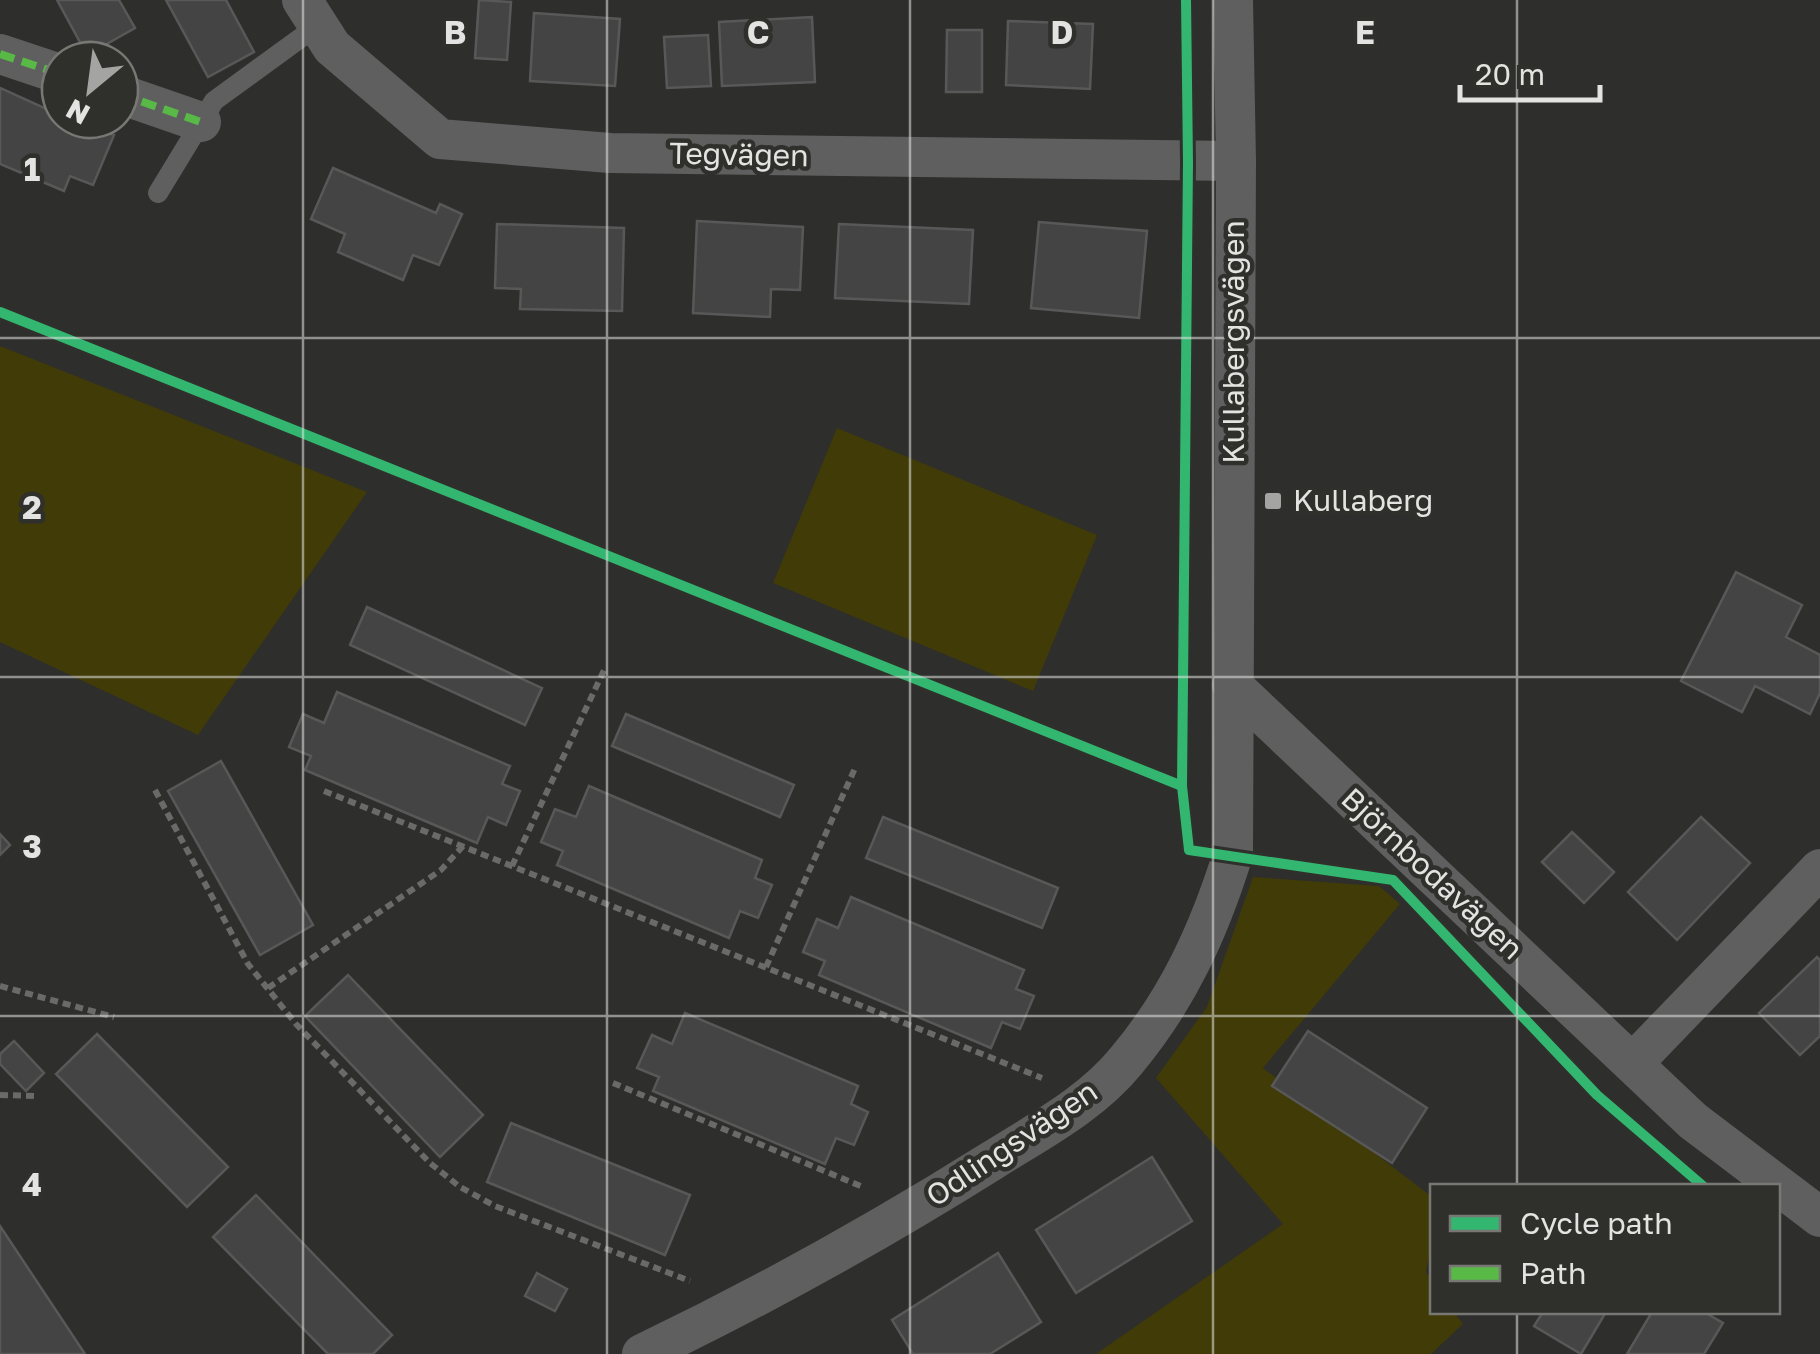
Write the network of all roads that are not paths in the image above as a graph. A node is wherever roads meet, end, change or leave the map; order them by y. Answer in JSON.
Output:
{"nodes":[{"id":1,"x":1233,"y":0,"type":"edge"},
{"id":2,"x":310,"y":13,"type":"edge"},
{"id":3,"x":0,"y":54,"type":"edge"},
{"id":4,"x":40,"y":67,"type":"edge"},
{"id":5,"x":140,"y":101,"type":"edge"},
{"id":6,"x":201,"y":122,"type":"junction"},
{"id":7,"x":1236,"y":162,"type":"junction"},
{"id":8,"x":158,"y":193,"type":"dead end"},
{"id":9,"x":1232,"y":685,"type":"junction"},
{"id":10,"x":1820,"y":869,"type":"edge"},
{"id":11,"x":1633,"y":1063,"type":"junction"},
{"id":12,"x":1776,"y":1184,"type":"edge"},
{"id":13,"x":1780,"y":1187,"type":"edge"},
{"id":14,"x":1820,"y":1217,"type":"edge"},
{"id":15,"x":642,"y":1354,"type":"edge"}],
"edges":[{"from":1,"to":7,"type":"street","name":"Kullabergsvägen"},
{"from":2,"to":6,"type":"lane"},
{"from":2,"to":7,"type":"street","name":"Tegvägen"},
{"from":3,"to":4,"type":"street"},
{"from":5,"to":6,"type":"street"},
{"from":6,"to":8,"type":"lane"},
{"from":7,"to":9,"type":"street","name":"Kullabergsvägen"},
{"from":9,"to":11,"type":"street","name":"Björnbodavägen"},
{"from":9,"to":15,"type":"street","name":"Odlingsvägen"},
{"from":10,"to":11,"type":"street"},
{"from":11,"to":12,"type":"street","name":"Björnbodavägen"},
{"from":13,"to":14,"type":"street","name":"Björnbodavägen"}]}
